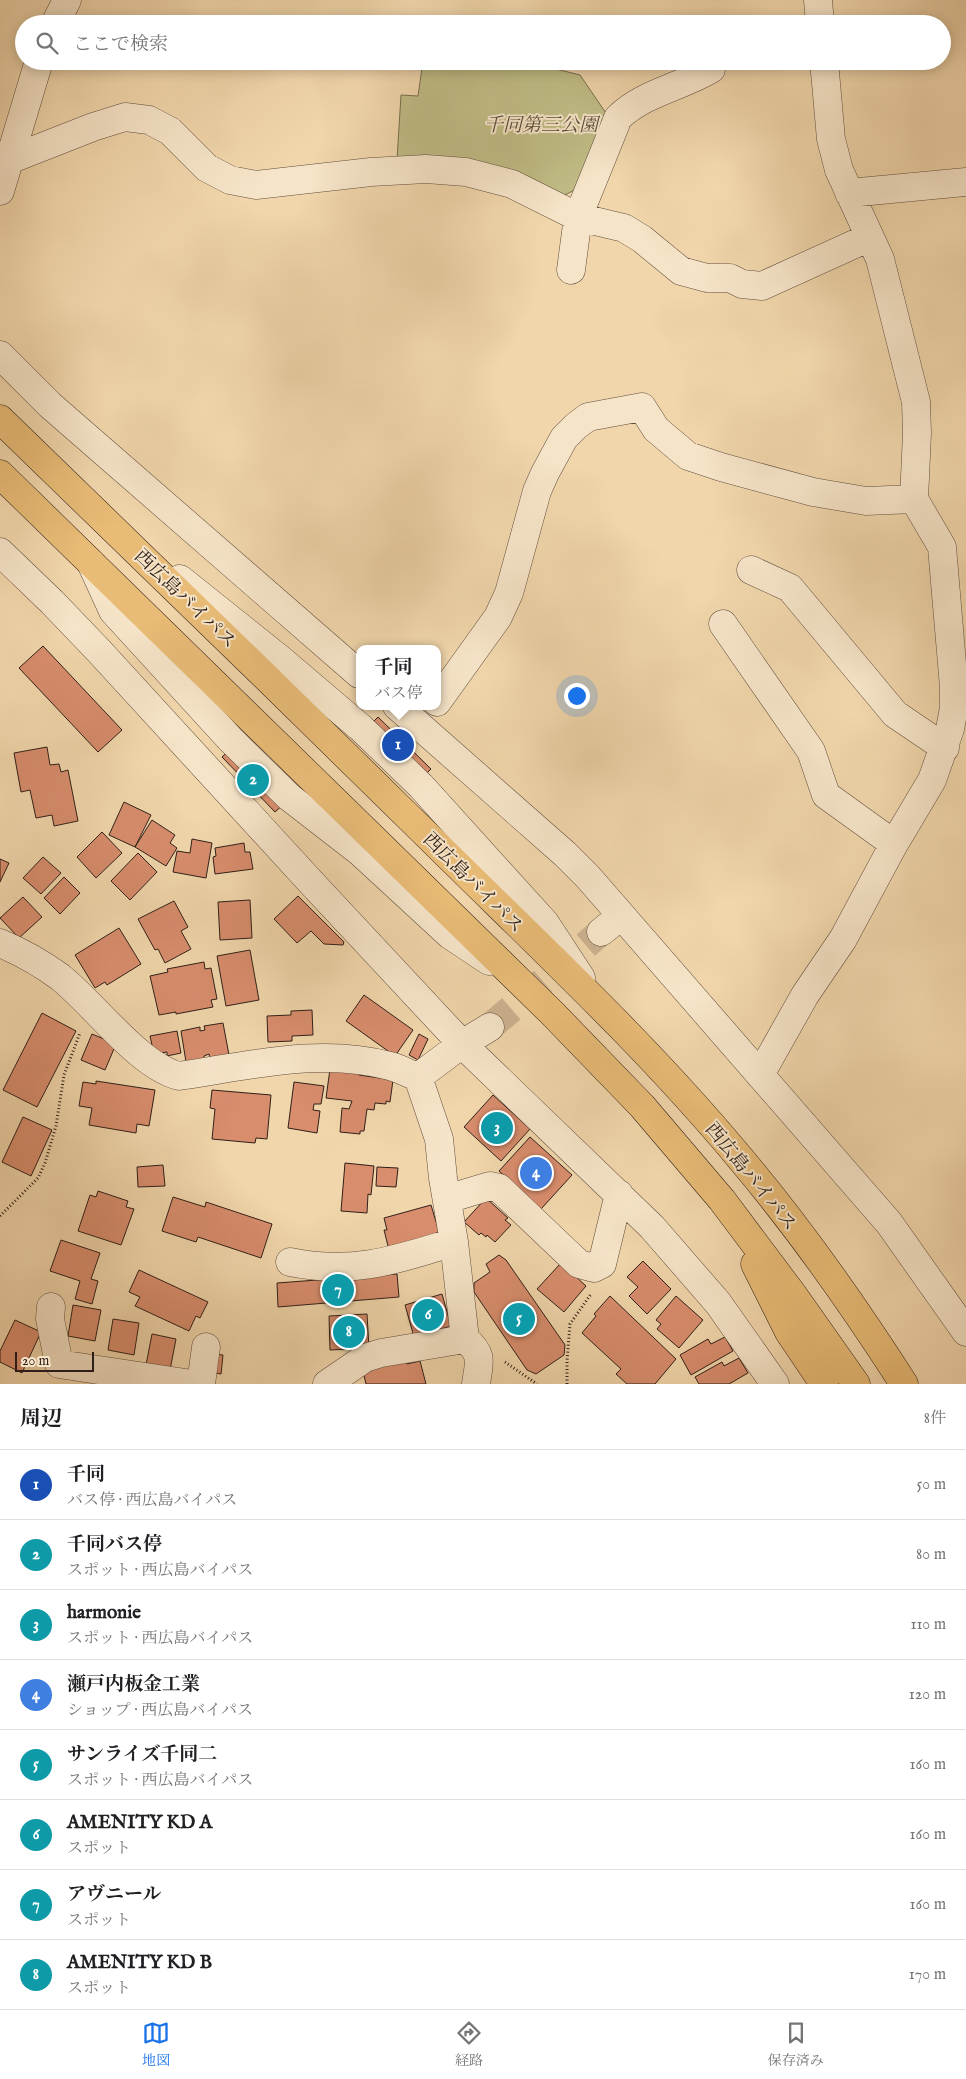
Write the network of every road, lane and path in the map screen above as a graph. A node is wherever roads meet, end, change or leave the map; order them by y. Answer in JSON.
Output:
{"nodes":[{"id":1,"x":67,"y":0,"type":"edge"},
{"id":2,"x":818,"y":0,"type":"edge"},
{"id":3,"x":60,"y":15,"type":"edge"},
{"id":4,"x":819,"y":15,"type":"edge"},
{"id":5,"x":36,"y":70,"type":"edge"},
{"id":6,"x":709,"y":70,"type":"edge"},
{"id":7,"x":825,"y":70,"type":"edge"},
{"id":8,"x":9,"y":160,"type":"junction"},
{"id":9,"x":966,"y":182,"type":"edge"},
{"id":10,"x":0,"y":191,"type":"edge"},
{"id":11,"x":849,"y":193,"type":"junction"},
{"id":12,"x":578,"y":217,"type":"junction"},
{"id":13,"x":870,"y":237,"type":"junction"},
{"id":14,"x":571,"y":270,"type":"dead end"},
{"id":15,"x":0,"y":355,"type":"edge"},
{"id":16,"x":0,"y":419,"type":"edge"},
{"id":17,"x":0,"y":474,"type":"edge"},
{"id":18,"x":914,"y":499,"type":"junction"},
{"id":19,"x":0,"y":552,"type":"edge"},
{"id":20,"x":751,"y":570,"type":"dead end"},
{"id":21,"x":723,"y":624,"type":"dead end"},
{"id":22,"x":356,"y":671,"type":"edge"},
{"id":23,"x":441,"y":696,"type":"edge"},
{"id":24,"x":409,"y":710,"type":"edge"},
{"id":25,"x":427,"y":716,"type":"edge"},
{"id":26,"x":944,"y":748,"type":"junction"},
{"id":27,"x":894,"y":844,"type":"junction"},
{"id":28,"x":0,"y":943,"type":"edge"},
{"id":29,"x":92,"y":1007,"type":"junction"},
{"id":30,"x":490,"y":1027,"type":"tunnel mouth"},
{"id":31,"x":462,"y":1044,"type":"junction"},
{"id":32,"x":760,"y":1075,"type":"junction"},
{"id":33,"x":418,"y":1078,"type":"junction"},
{"id":34,"x":619,"y":1194,"type":"junction"},
{"id":35,"x":447,"y":1199,"type":"junction"},
{"id":36,"x":722,"y":1200,"type":"junction"},
{"id":37,"x":0,"y":1216,"type":"edge"},
{"id":38,"x":454,"y":1242,"type":"junction"},
{"id":39,"x":290,"y":1262,"type":"dead end"},
{"id":40,"x":594,"y":1268,"type":"junction"},
{"id":41,"x":51,"y":1307,"type":"dead end"},
{"id":42,"x":869,"y":1329,"type":"junction"},
{"id":43,"x":966,"y":1332,"type":"edge"},
{"id":44,"x":465,"y":1339,"type":"junction"},
{"id":45,"x":206,"y":1347,"type":"dead end"},
{"id":46,"x":192,"y":1384,"type":"edge"},
{"id":47,"x":201,"y":1384,"type":"edge"},
{"id":48,"x":327,"y":1384,"type":"edge"},
{"id":49,"x":476,"y":1384,"type":"edge"},
{"id":50,"x":567,"y":1384,"type":"edge"},
{"id":51,"x":775,"y":1384,"type":"edge"},
{"id":52,"x":824,"y":1384,"type":"edge"},
{"id":53,"x":856,"y":1384,"type":"edge"},
{"id":54,"x":904,"y":1384,"type":"edge"},
{"id":55,"x":913,"y":1384,"type":"edge"}],
"edges":[{"from":1,"to":3,"type":"street"},
{"from":2,"to":4,"type":"street"},
{"from":5,"to":8,"type":"street"},
{"from":6,"to":12,"type":"street"},
{"from":7,"to":11,"type":"street"},
{"from":8,"to":10,"type":"street"},
{"from":8,"to":12,"type":"street"},
{"from":9,"to":11,"type":"street"},
{"from":11,"to":13,"type":"street"},
{"from":12,"to":13,"type":"street"},
{"from":12,"to":14,"type":"street"},
{"from":13,"to":18,"type":"street"},
{"from":15,"to":22,"type":"street"},
{"from":16,"to":42,"type":"highway","name":"西広島バイパス"},
{"from":17,"to":36,"type":"highway","name":"西広島バイパス"},
{"from":18,"to":23,"type":"street"},
{"from":18,"to":26,"type":"street"},
{"from":19,"to":31,"type":"street"},
{"from":20,"to":26,"type":"street"},
{"from":21,"to":27,"type":"street"},
{"from":24,"to":25,"type":"street"},
{"from":25,"to":32,"type":"street"},
{"from":26,"to":27,"type":"street"},
{"from":27,"to":32,"type":"street"},
{"from":28,"to":29,"type":"street"},
{"from":29,"to":33,"type":"street"},
{"from":29,"to":37,"type":"path"},
{"from":30,"to":31,"type":"street"},
{"from":31,"to":33,"type":"street"},
{"from":31,"to":34,"type":"street"},
{"from":32,"to":43,"type":"street"},
{"from":33,"to":35,"type":"street"},
{"from":34,"to":40,"type":"street"},
{"from":34,"to":51,"type":"street"},
{"from":35,"to":38,"type":"street"},
{"from":35,"to":40,"type":"street"},
{"from":36,"to":52,"type":"highway"},
{"from":36,"to":53,"type":"highway","name":"西広島バイパス"},
{"from":38,"to":39,"type":"street"},
{"from":38,"to":44,"type":"street"},
{"from":40,"to":50,"type":"path"},
{"from":41,"to":46,"type":"street"},
{"from":42,"to":54,"type":"highway","name":"西広島バイパス"},
{"from":42,"to":55,"type":"highway"},
{"from":44,"to":48,"type":"street"},
{"from":44,"to":49,"type":"street"},
{"from":45,"to":47,"type":"street"}]}
